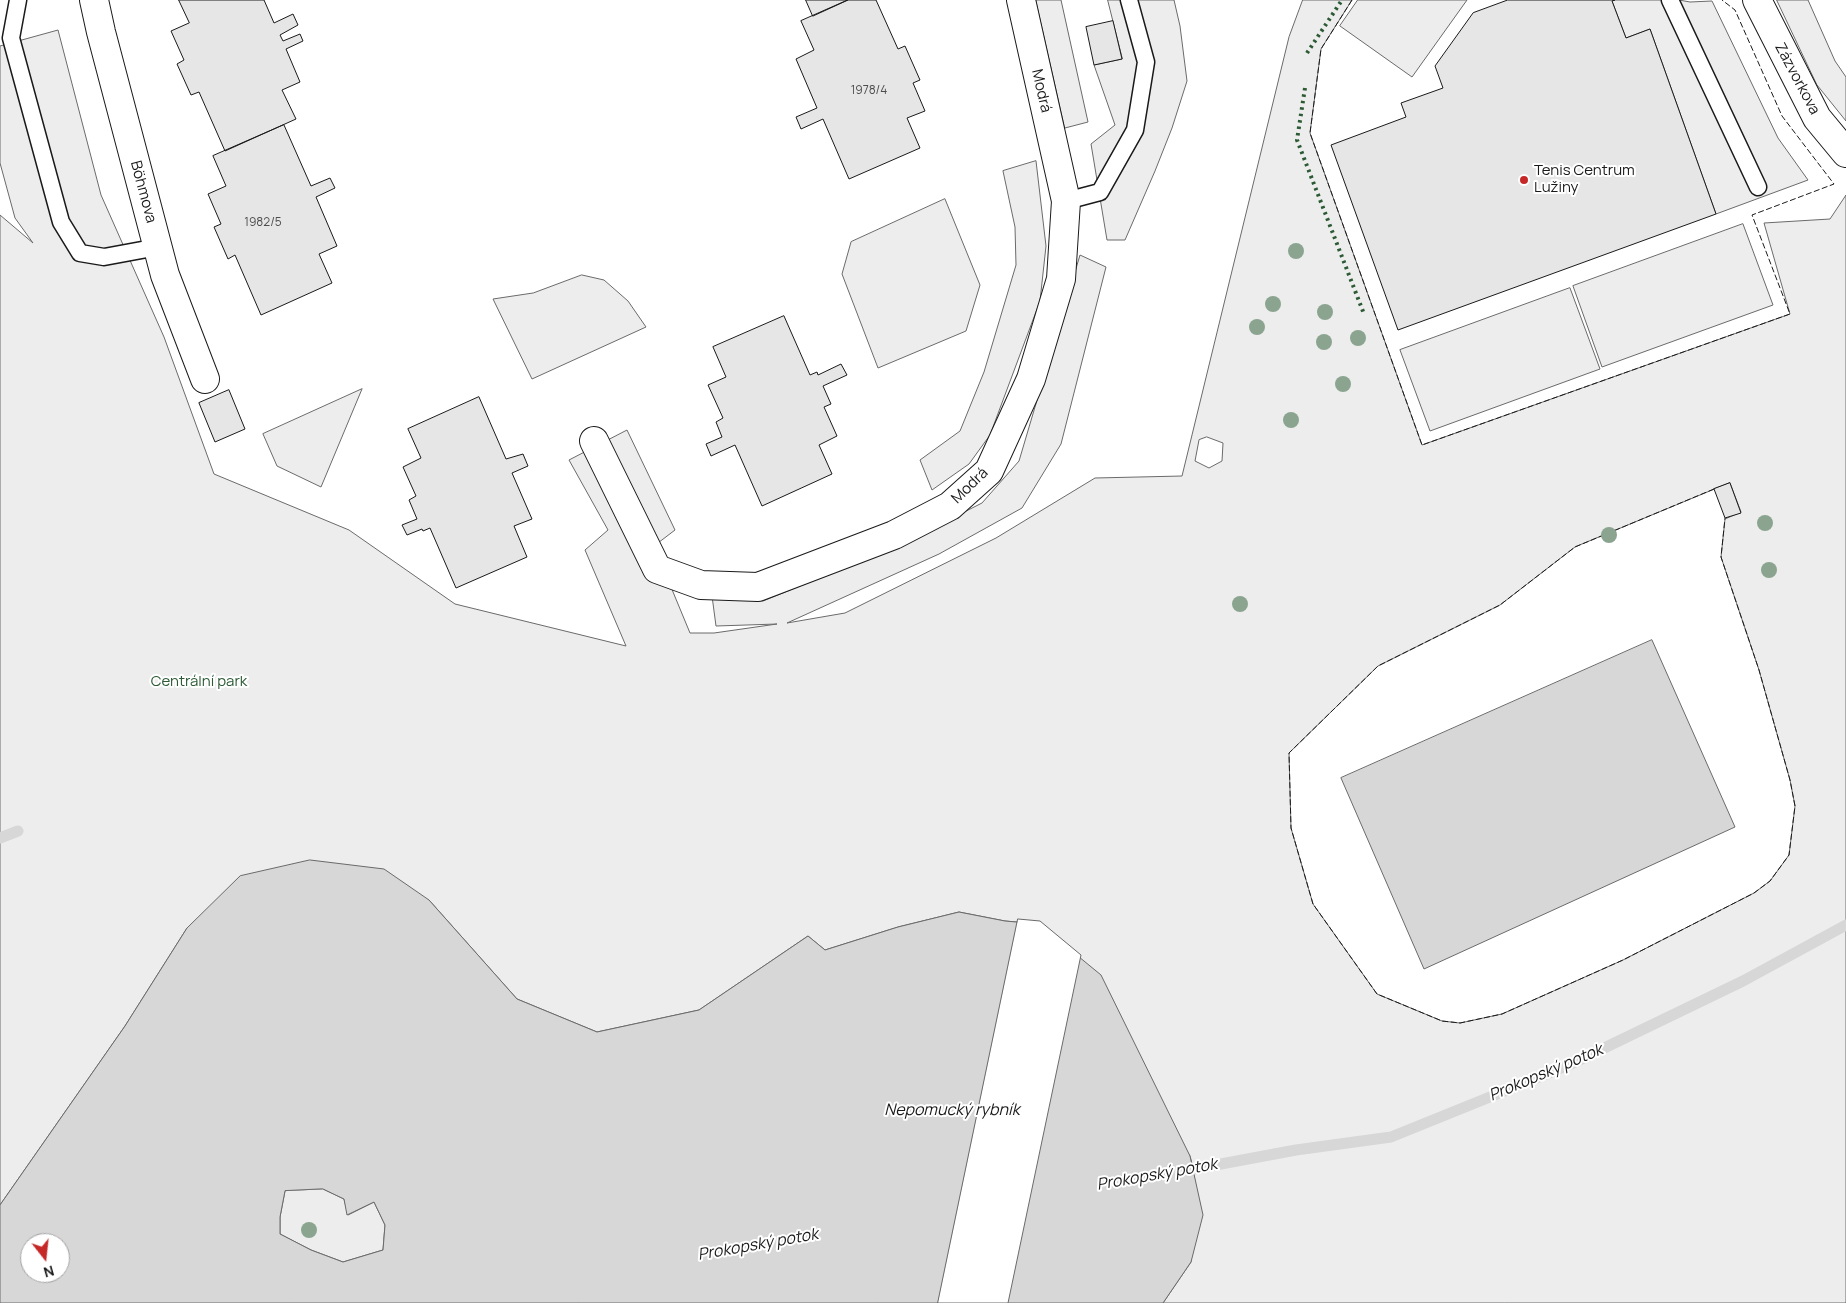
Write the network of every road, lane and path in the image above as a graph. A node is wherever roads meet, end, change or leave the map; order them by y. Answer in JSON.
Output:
{"nodes":[{"id":1,"x":18,"y":0,"type":"edge"},
{"id":2,"x":94,"y":0,"type":"edge"},
{"id":3,"x":1021,"y":0,"type":"edge"},
{"id":4,"x":1129,"y":0,"type":"edge"},
{"id":5,"x":1670,"y":0,"type":"edge"},
{"id":6,"x":1756,"y":0,"type":"edge"},
{"id":7,"x":1846,"y":153,"type":"edge"},
{"id":8,"x":1758,"y":187,"type":"dead end"},
{"id":9,"x":1066,"y":201,"type":"junction"},
{"id":10,"x":158,"y":247,"type":"junction"},
{"id":11,"x":205,"y":379,"type":"dead end"},
{"id":12,"x":594,"y":441,"type":"dead end"}],
"edges":[{"from":1,"to":10,"type":"lane"},
{"from":2,"to":10,"type":"street","name":"Böhmova"},
{"from":3,"to":9,"type":"street","name":"Modrá"},
{"from":4,"to":9,"type":"lane"},
{"from":5,"to":8,"type":"lane"},
{"from":6,"to":7,"type":"street","name":"Zázvorkova"},
{"from":9,"to":12,"type":"street","name":"Modrá"},
{"from":10,"to":11,"type":"street","name":"Böhmova"}]}
